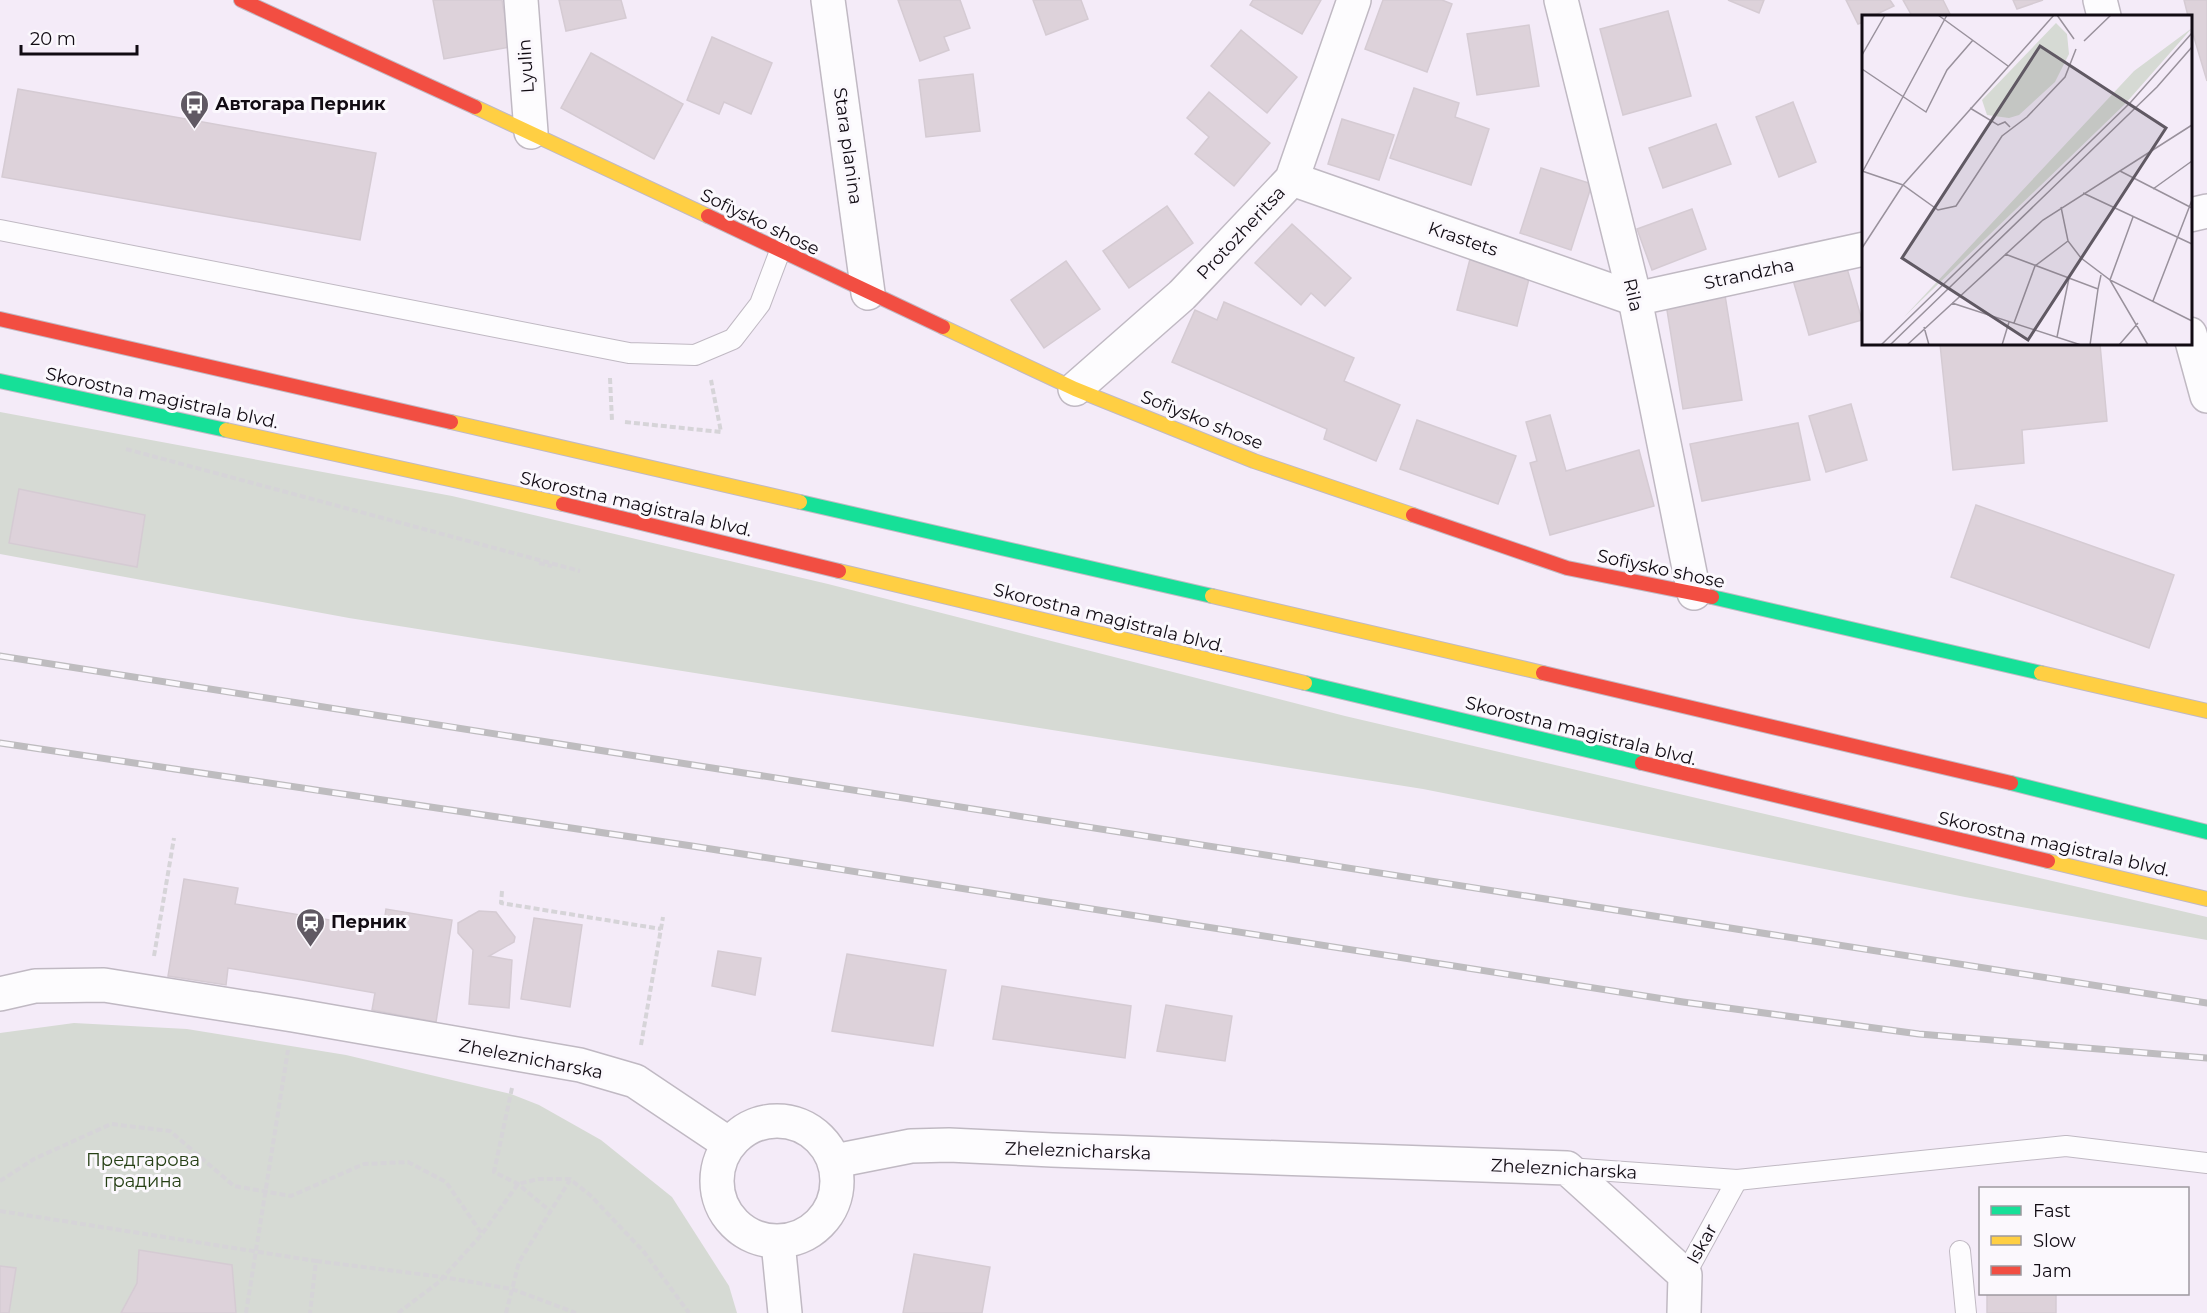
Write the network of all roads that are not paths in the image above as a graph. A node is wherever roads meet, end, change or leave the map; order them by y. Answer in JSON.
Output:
{"nodes":[{"id":1,"x":241,"y":0,"type":"edge"},
{"id":2,"x":522,"y":0,"type":"edge"},
{"id":3,"x":828,"y":0,"type":"edge"},
{"id":4,"x":1354,"y":0,"type":"edge"},
{"id":5,"x":1562,"y":0,"type":"edge"},
{"id":6,"x":2100,"y":0,"type":"edge"},
{"id":7,"x":2104,"y":15,"type":"edge"},
{"id":8,"x":531,"y":132,"type":"junction"},
{"id":9,"x":1292,"y":179,"type":"junction"},
{"id":10,"x":2207,"y":211,"type":"edge"},
{"id":11,"x":2192,"y":215,"type":"edge"},
{"id":12,"x":0,"y":230,"type":"edge"},
{"id":13,"x":1862,"y":249,"type":"edge"},
{"id":14,"x":780,"y":251,"type":"junction"},
{"id":15,"x":868,"y":293,"type":"junction"},
{"id":16,"x":1635,"y":299,"type":"junction"},
{"id":17,"x":0,"y":319,"type":"edge"},
{"id":18,"x":2192,"y":341,"type":"edge"},
{"id":19,"x":0,"y":381,"type":"edge"},
{"id":20,"x":1075,"y":389,"type":"junction"},
{"id":21,"x":2207,"y":396,"type":"edge"},
{"id":22,"x":1694,"y":593,"type":"junction"},
{"id":23,"x":2207,"y":711,"type":"edge"},
{"id":24,"x":2207,"y":832,"type":"edge"},
{"id":25,"x":2207,"y":899,"type":"edge"},
{"id":26,"x":0,"y":994,"type":"edge"},
{"id":27,"x":729,"y":1144,"type":"junction"},
{"id":28,"x":835,"y":1161,"type":"junction"},
{"id":29,"x":2207,"y":1163,"type":"edge"},
{"id":30,"x":1567,"y":1168,"type":"junction"},
{"id":31,"x":1737,"y":1180,"type":"junction"},
{"id":32,"x":778,"y":1242,"type":"junction"},
{"id":33,"x":1960,"y":1251,"type":"dead end"},
{"id":34,"x":1685,"y":1275,"type":"junction"},
{"id":35,"x":785,"y":1313,"type":"edge"},
{"id":36,"x":1684,"y":1313,"type":"edge"},
{"id":37,"x":1966,"y":1313,"type":"edge"}],
"edges":[{"from":1,"to":8,"type":"main road","name":"Sofiysko shose"},
{"from":2,"to":8,"type":"street","name":"Lyulin"},
{"from":3,"to":15,"type":"street","name":"Stara planina"},
{"from":4,"to":9,"type":"street","name":"Protozheritsa"},
{"from":5,"to":16,"type":"street","name":"Rila"},
{"from":6,"to":7,"type":"street"},
{"from":8,"to":14,"type":"main road","name":"Sofiysko shose"},
{"from":9,"to":16,"type":"street","name":"Krastets"},
{"from":9,"to":20,"type":"street","name":"Protozheritsa"},
{"from":10,"to":11,"type":"street"},
{"from":12,"to":14,"type":"lane"},
{"from":13,"to":16,"type":"street","name":"Strandzha"},
{"from":14,"to":15,"type":"main road","name":"Sofiysko shose"},
{"from":15,"to":20,"type":"main road","name":"Sofiysko shose"},
{"from":16,"to":22,"type":"street","name":"Rila"},
{"from":17,"to":24,"type":"main road"},
{"from":18,"to":21,"type":"street"},
{"from":19,"to":25,"type":"main road","name":"Skorostna magistrala blvd."},
{"from":20,"to":22,"type":"main road","name":"Sofiysko shose"},
{"from":22,"to":23,"type":"main road","name":"Sofiysko shose"},
{"from":26,"to":27,"type":"street","name":"Zheleznicharska"},
{"from":27,"to":28,"type":"street"},
{"from":27,"to":32,"type":"street"},
{"from":28,"to":30,"type":"street","name":"Zheleznicharska"},
{"from":28,"to":32,"type":"street"},
{"from":29,"to":31,"type":"lane","name":"Zheleznicharska"},
{"from":30,"to":31,"type":"lane","name":"Zheleznicharska"},
{"from":30,"to":34,"type":"street"},
{"from":31,"to":34,"type":"lane","name":"Iskar"},
{"from":32,"to":35,"type":"street"},
{"from":33,"to":37,"type":"lane"},
{"from":34,"to":36,"type":"street","name":"Iskar"}]}
